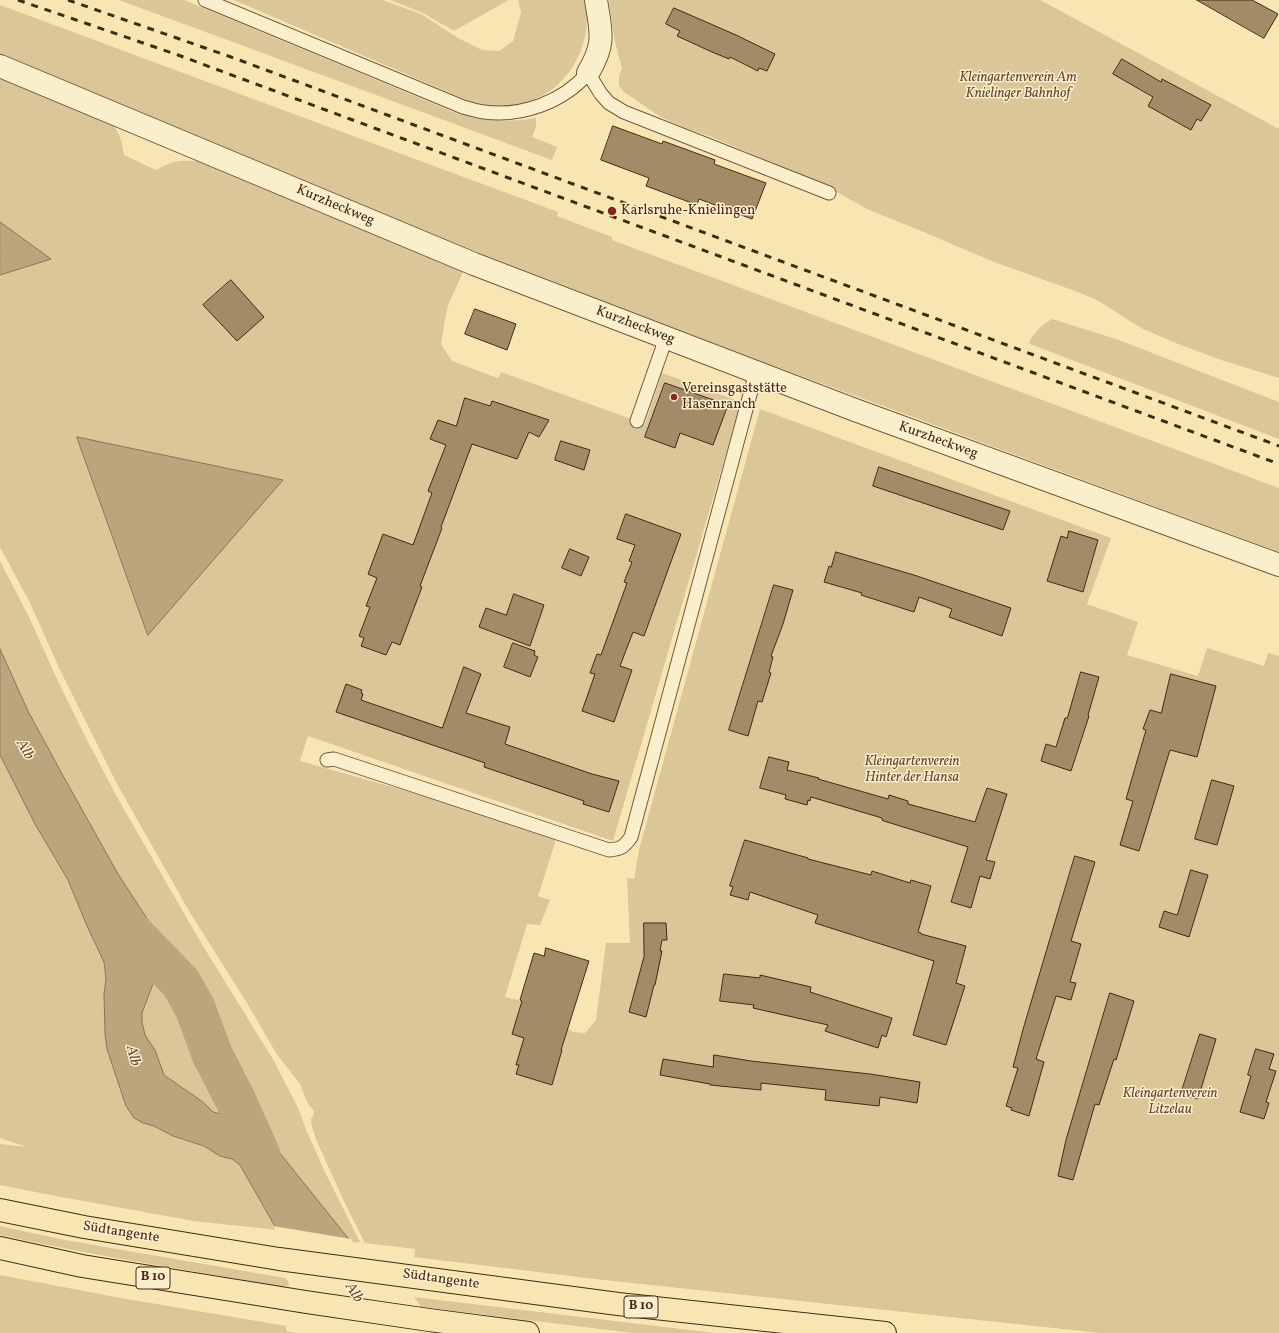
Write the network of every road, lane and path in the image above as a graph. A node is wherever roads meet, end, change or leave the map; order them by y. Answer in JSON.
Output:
{"nodes":[{"id":1,"x":205,"y":0,"type":"edge"},
{"id":2,"x":596,"y":0,"type":"edge"},
{"id":3,"x":0,"y":66,"type":"edge"},
{"id":4,"x":588,"y":73,"type":"junction"},
{"id":5,"x":829,"y":193,"type":"dead end"},
{"id":6,"x":666,"y":338,"type":"junction"},
{"id":7,"x":756,"y":372,"type":"junction"},
{"id":8,"x":637,"y":420,"type":"dead end"},
{"id":9,"x":1279,"y":565,"type":"edge"},
{"id":10,"x":327,"y":760,"type":"dead end"},
{"id":11,"x":0,"y":1210,"type":"edge"},
{"id":12,"x":0,"y":1248,"type":"edge"},
{"id":13,"x":528,"y":1333,"type":"edge"},
{"id":14,"x":885,"y":1333,"type":"edge"}],
"edges":[{"from":1,"to":4,"type":"lane"},
{"from":2,"to":4,"type":"street"},
{"from":3,"to":6,"type":"street","name":"Kurzheckweg"},
{"from":4,"to":5,"type":"lane"},
{"from":6,"to":7,"type":"street","name":"Kurzheckweg"},
{"from":6,"to":8,"type":"lane"},
{"from":7,"to":9,"type":"street","name":"Kurzheckweg"},
{"from":7,"to":10,"type":"lane"},
{"from":11,"to":14,"type":"highway","name":"Südtangente","number":"B 10"},
{"from":12,"to":13,"type":"highway","number":"B 10"}]}
